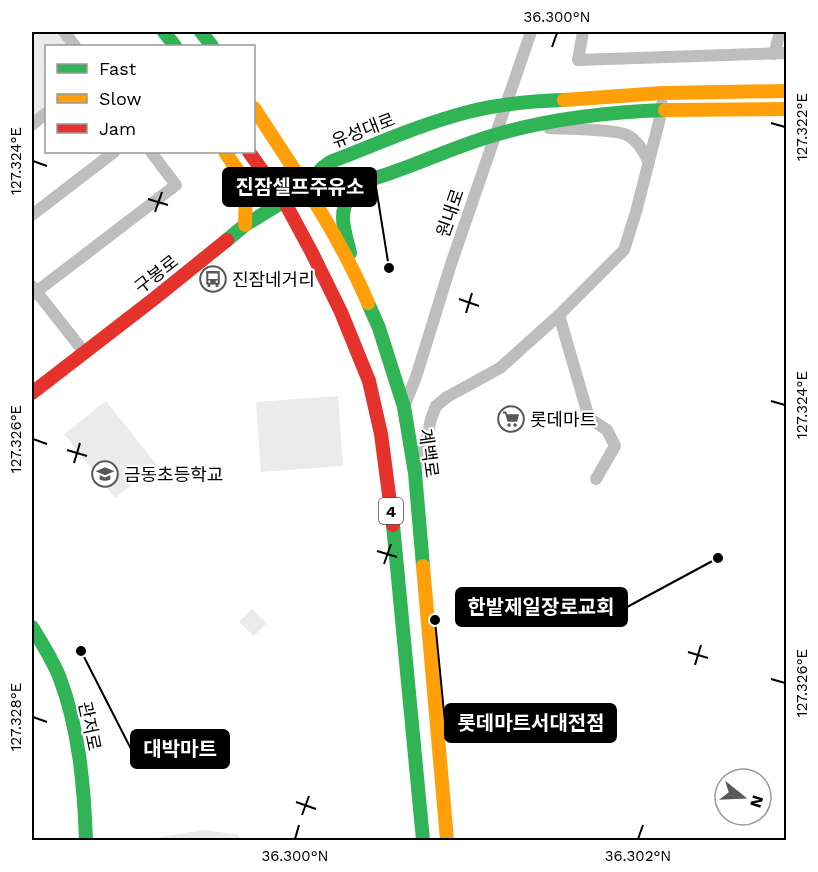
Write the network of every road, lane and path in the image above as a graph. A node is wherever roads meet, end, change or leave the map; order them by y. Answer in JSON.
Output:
{"nodes":[{"id":1,"x":64,"y":32,"type":"edge"},
{"id":2,"x":164,"y":32,"type":"edge"},
{"id":3,"x":201,"y":32,"type":"edge"},
{"id":4,"x":531,"y":32,"type":"edge"},
{"id":5,"x":583,"y":32,"type":"edge"},
{"id":6,"x":780,"y":32,"type":"edge"},
{"id":7,"x":74,"y":45,"type":"edge"},
{"id":8,"x":174,"y":45,"type":"edge"},
{"id":9,"x":211,"y":45,"type":"edge"},
{"id":10,"x":780,"y":53,"type":"edge"},
{"id":11,"x":786,"y":91,"type":"edge"},
{"id":12,"x":662,"y":93,"type":"junction"},
{"id":13,"x":507,"y":105,"type":"junction"},
{"id":14,"x":786,"y":109,"type":"edge"},
{"id":15,"x":255,"y":110,"type":"edge"},
{"id":16,"x":662,"y":110,"type":"junction"},
{"id":17,"x":45,"y":114,"type":"edge"},
{"id":18,"x":32,"y":125,"type":"edge"},
{"id":19,"x":527,"y":127,"type":"junction"},
{"id":20,"x":497,"y":134,"type":"junction"},
{"id":21,"x":113,"y":153,"type":"edge"},
{"id":22,"x":153,"y":153,"type":"edge"},
{"id":23,"x":226,"y":153,"type":"edge"},
{"id":24,"x":250,"y":153,"type":"edge"},
{"id":25,"x":649,"y":162,"type":"junction"},
{"id":26,"x":375,"y":178,"type":"junction"},
{"id":27,"x":306,"y":188,"type":"junction"},
{"id":28,"x":284,"y":201,"type":"junction"},
{"id":29,"x":32,"y":215,"type":"edge"},
{"id":30,"x":245,"y":225,"type":"junction"},
{"id":31,"x":355,"y":272,"type":"junction"},
{"id":32,"x":33,"y":291,"type":"edge"},
{"id":33,"x":559,"y":315,"type":"junction"},
{"id":34,"x":84,"y":352,"type":"junction"},
{"id":35,"x":32,"y":393,"type":"edge"},
{"id":36,"x":404,"y":407,"type":"junction"},
{"id":37,"x":415,"y":473,"type":"junction"},
{"id":38,"x":596,"y":479,"type":"dead end"},
{"id":39,"x":32,"y":627,"type":"edge"},
{"id":40,"x":86,"y":840,"type":"edge"},
{"id":41,"x":423,"y":840,"type":"edge"},
{"id":42,"x":447,"y":840,"type":"edge"}],
"edges":[{"from":1,"to":7,"type":"street"},
{"from":2,"to":8,"type":"main road"},
{"from":3,"to":9,"type":"main road"},
{"from":4,"to":13,"type":"street","name":"원내로"},
{"from":5,"to":10,"type":"street"},
{"from":6,"to":10,"type":"street"},
{"from":11,"to":12,"type":"main road","name":"유성대로"},
{"from":12,"to":13,"type":"main road","name":"유성대로"},
{"from":12,"to":16,"type":"street"},
{"from":13,"to":20,"type":"street","name":"원내로"},
{"from":13,"to":27,"type":"main road","name":"유성대로"},
{"from":14,"to":16,"type":"main road"},
{"from":15,"to":27,"type":"main road","name":"계백로","number":"4"},
{"from":16,"to":19,"type":"main road"},
{"from":16,"to":25,"type":"street"},
{"from":17,"to":18,"type":"street"},
{"from":19,"to":20,"type":"main road"},
{"from":19,"to":25,"type":"street"},
{"from":20,"to":26,"type":"main road"},
{"from":20,"to":36,"type":"street","name":"원내로"},
{"from":21,"to":29,"type":"street"},
{"from":22,"to":32,"type":"street"},
{"from":23,"to":30,"type":"main road"},
{"from":24,"to":28,"type":"main road","number":"4"},
{"from":25,"to":33,"type":"street"},
{"from":26,"to":27,"type":"main road"},
{"from":26,"to":31,"type":"main road"},
{"from":27,"to":28,"type":"main road","name":"구봉로"},
{"from":27,"to":31,"type":"main road","name":"계백로","number":"4"},
{"from":28,"to":30,"type":"main road","name":"구봉로"},
{"from":28,"to":41,"type":"main road","number":"4"},
{"from":30,"to":34,"type":"main road","name":"구봉로"},
{"from":31,"to":36,"type":"main road","name":"계백로","number":"4"},
{"from":32,"to":34,"type":"street"},
{"from":33,"to":37,"type":"street"},
{"from":33,"to":38,"type":"street"},
{"from":34,"to":35,"type":"main road","name":"구봉로"},
{"from":36,"to":37,"type":"main road","name":"계백로","number":"4"},
{"from":37,"to":42,"type":"main road","name":"계백로","number":"4"},
{"from":39,"to":40,"type":"main road","name":"관저로"}]}
